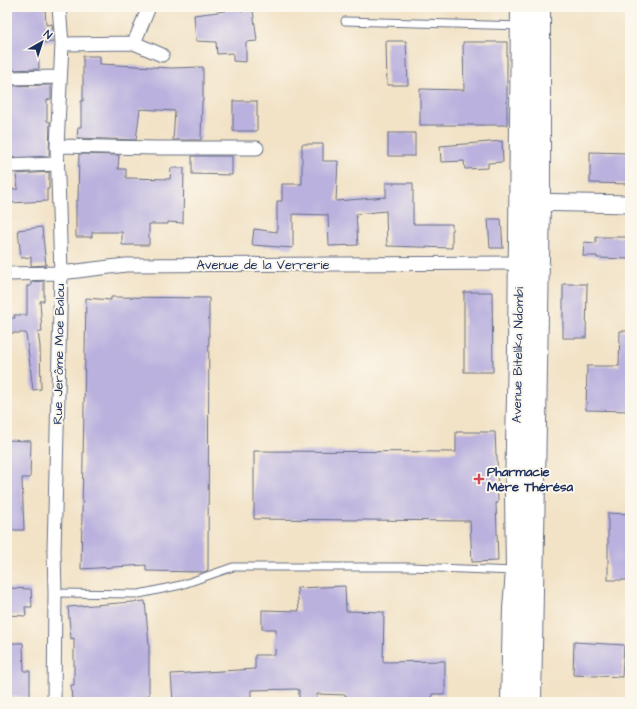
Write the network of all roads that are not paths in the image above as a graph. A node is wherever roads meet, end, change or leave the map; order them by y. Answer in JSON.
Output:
{"nodes":[{"id":1,"x":60,"y":7,"type":"edge"},
{"id":2,"x":149,"y":7,"type":"edge"},
{"id":3,"x":539,"y":7,"type":"edge"},
{"id":4,"x":522,"y":16,"type":"edge"},
{"id":5,"x":345,"y":21,"type":"dead end"},
{"id":6,"x":134,"y":43,"type":"junction"},
{"id":7,"x":62,"y":44,"type":"junction"},
{"id":8,"x":162,"y":55,"type":"dead end"},
{"id":9,"x":60,"y":77,"type":"junction"},
{"id":10,"x":7,"y":78,"type":"edge"},
{"id":11,"x":57,"y":146,"type":"junction"},
{"id":12,"x":257,"y":148,"type":"dead end"},
{"id":13,"x":57,"y":164,"type":"junction"},
{"id":14,"x":7,"y":166,"type":"edge"},
{"id":15,"x":530,"y":202,"type":"junction"},
{"id":16,"x":630,"y":204,"type":"edge"},
{"id":17,"x":520,"y":263,"type":"junction"},
{"id":18,"x":61,"y":273,"type":"junction"},
{"id":19,"x":7,"y":274,"type":"edge"},
{"id":20,"x":517,"y":571,"type":"junction"},
{"id":21,"x":55,"y":592,"type":"junction"},
{"id":22,"x":54,"y":702,"type":"edge"},
{"id":23,"x":512,"y":702,"type":"edge"},
{"id":24,"x":530,"y":702,"type":"edge"}],
"edges":[{"from":1,"to":7,"type":"street","name":"Rue Jerôme Moe Balou"},
{"from":2,"to":6,"type":"street"},
{"from":3,"to":15,"type":"highway","name":"Avenue Bitelika Ndombi"},
{"from":4,"to":5,"type":"lane"},
{"from":4,"to":15,"type":"highway","name":"Avenue Bitelika Ndombi"},
{"from":6,"to":7,"type":"street"},
{"from":6,"to":8,"type":"street"},
{"from":7,"to":9,"type":"street","name":"Rue Jerôme Moe Balou"},
{"from":9,"to":10,"type":"street"},
{"from":9,"to":11,"type":"street","name":"Rue Jerôme Moe Balou"},
{"from":11,"to":12,"type":"street"},
{"from":11,"to":13,"type":"street","name":"Rue Jerôme Moe Balou"},
{"from":13,"to":14,"type":"street"},
{"from":13,"to":18,"type":"street","name":"Rue Jerôme Moe Balou"},
{"from":15,"to":16,"type":"street"},
{"from":15,"to":17,"type":"highway","name":"Avenue Bitelika Ndombi"},
{"from":15,"to":24,"type":"highway","name":"Avenue Bitelika Ndombi"},
{"from":17,"to":18,"type":"street","name":"Avenue de la Verrerie"},
{"from":17,"to":20,"type":"highway","name":"Avenue Bitelika Ndombi"},
{"from":18,"to":19,"type":"street","name":"Avenue de la Verrerie"},
{"from":18,"to":21,"type":"street","name":"Rue Jerôme Moe Balou"},
{"from":20,"to":21,"type":"lane"},
{"from":20,"to":23,"type":"highway","name":"Avenue Bitelika Ndombi"},
{"from":21,"to":22,"type":"street","name":"Rue Jerôme Moe Balou"}]}
